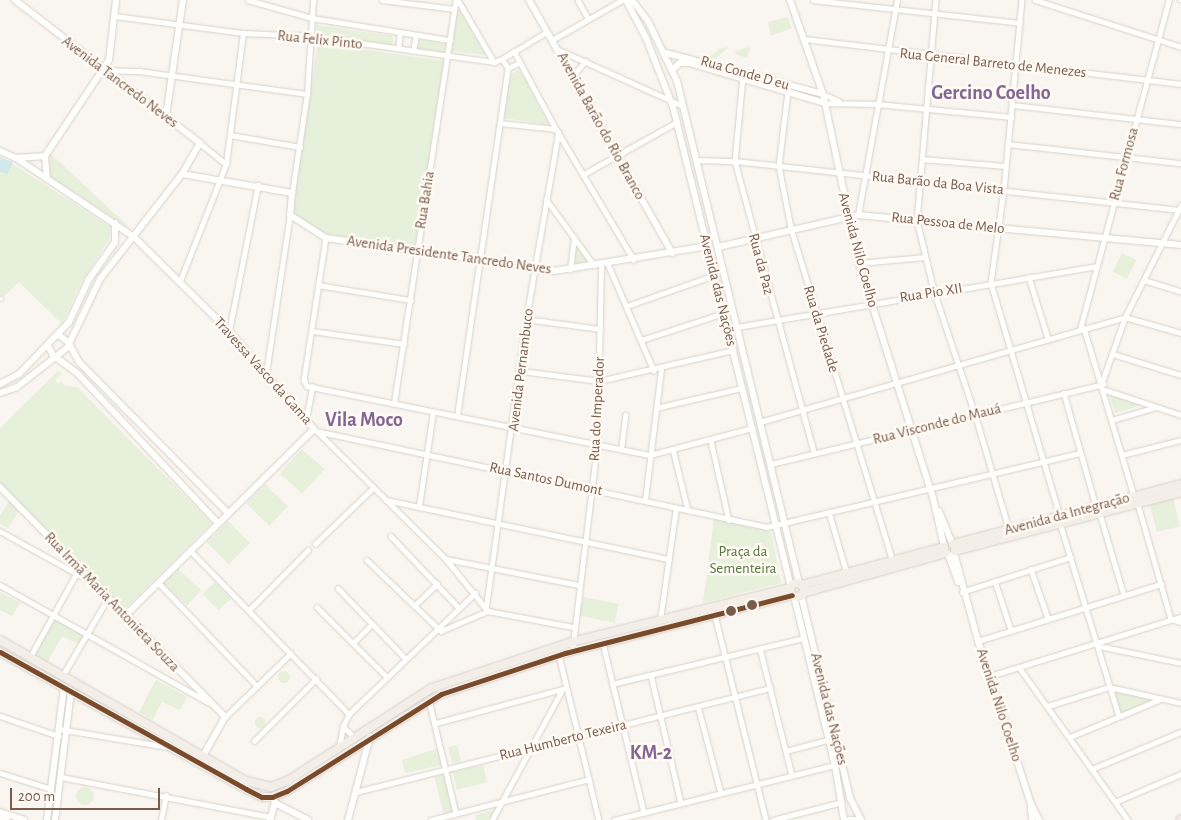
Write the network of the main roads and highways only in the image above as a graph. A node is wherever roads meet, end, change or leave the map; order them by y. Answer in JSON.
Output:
{"nodes":[{"id":1,"x":15,"y":0,"type":"edge"},
{"id":2,"x":116,"y":0,"type":"edge"},
{"id":3,"x":183,"y":0,"type":"edge"},
{"id":4,"x":529,"y":0,"type":"edge"},
{"id":5,"x":626,"y":0,"type":"edge"},
{"id":6,"x":632,"y":0,"type":"edge"},
{"id":7,"x":790,"y":0,"type":"edge"},
{"id":8,"x":666,"y":53,"type":"junction"},
{"id":9,"x":673,"y":69,"type":"junction"},
{"id":10,"x":103,"y":70,"type":"junction"},
{"id":11,"x":744,"y":75,"type":"junction"},
{"id":12,"x":823,"y":94,"type":"junction"},
{"id":13,"x":825,"y":103,"type":"junction"},
{"id":14,"x":166,"y":116,"type":"junction"},
{"id":15,"x":0,"y":151,"type":"edge"},
{"id":16,"x":45,"y":156,"type":"junction"},
{"id":17,"x":16,"y":158,"type":"junction"},
{"id":18,"x":182,"y":174,"type":"junction"},
{"id":19,"x":47,"y":178,"type":"junction"},
{"id":20,"x":706,"y":201,"type":"junction"},
{"id":21,"x":698,"y":204,"type":"junction"},
{"id":22,"x":846,"y":216,"type":"junction"},
{"id":23,"x":115,"y":223,"type":"junction"},
{"id":24,"x":134,"y":237,"type":"junction"},
{"id":25,"x":1181,"y":245,"type":"edge"},
{"id":26,"x":708,"y":246,"type":"junction"},
{"id":27,"x":718,"y":247,"type":"junction"},
{"id":28,"x":672,"y":253,"type":"junction"},
{"id":29,"x":729,"y":293,"type":"junction"},
{"id":30,"x":720,"y":296,"type":"junction"},
{"id":31,"x":59,"y":335,"type":"junction"},
{"id":32,"x":69,"y":344,"type":"junction"},
{"id":33,"x":48,"y":346,"type":"junction"},
{"id":34,"x":56,"y":357,"type":"junction"},
{"id":35,"x":0,"y":384,"type":"edge"},
{"id":36,"x":0,"y":393,"type":"edge"},
{"id":37,"x":1181,"y":484,"type":"edge"},
{"id":38,"x":0,"y":487,"type":"edge"},
{"id":39,"x":1181,"y":492,"type":"edge"},
{"id":40,"x":1136,"y":500,"type":"junction"},
{"id":41,"x":228,"y":513,"type":"junction"},
{"id":42,"x":1060,"y":520,"type":"junction"},
{"id":43,"x":218,"y":523,"type":"junction"},
{"id":44,"x":949,"y":549,"type":"junction"},
{"id":45,"x":797,"y":590,"type":"junction"},
{"id":46,"x":126,"y":615,"type":"junction"},
{"id":47,"x":0,"y":640,"type":"edge"},
{"id":48,"x":0,"y":652,"type":"edge"},
{"id":49,"x":68,"y":689,"type":"junction"},
{"id":50,"x":409,"y":700,"type":"junction"},
{"id":51,"x":396,"y":709,"type":"junction"},
{"id":52,"x":414,"y":709,"type":"junction"},
{"id":53,"x":402,"y":717,"type":"junction"},
{"id":54,"x":149,"y":724,"type":"junction"},
{"id":55,"x":163,"y":732,"type":"junction"},
{"id":56,"x":144,"y":733,"type":"junction"},
{"id":57,"x":370,"y":737,"type":"junction"},
{"id":58,"x":157,"y":740,"type":"junction"},
{"id":59,"x":203,"y":756,"type":"junction"},
{"id":60,"x":273,"y":800,"type":"junction"},
{"id":61,"x":1031,"y":804,"type":"junction"},
{"id":62,"x":0,"y":812,"type":"edge"},
{"id":63,"x":0,"y":818,"type":"edge"},
{"id":64,"x":271,"y":818,"type":"edge"},
{"id":65,"x":6,"y":820,"type":"edge"},
{"id":66,"x":24,"y":820,"type":"edge"},
{"id":67,"x":47,"y":820,"type":"edge"},
{"id":68,"x":55,"y":820,"type":"edge"},
{"id":69,"x":308,"y":820,"type":"edge"},
{"id":70,"x":348,"y":820,"type":"edge"},
{"id":71,"x":844,"y":820,"type":"edge"},
{"id":72,"x":849,"y":820,"type":"edge"},
{"id":73,"x":858,"y":820,"type":"edge"},
{"id":74,"x":861,"y":820,"type":"edge"},
{"id":75,"x":1032,"y":820,"type":"edge"},
{"id":76,"x":1039,"y":820,"type":"edge"}],
"edges":[{"from":1,"to":10,"type":"main road","name":"Avenida Tancredo Neves"},
{"from":2,"to":10,"type":"main road"},
{"from":3,"to":14,"type":"main road"},
{"from":4,"to":28,"type":"main road","name":"Avenida Barão do Rio Branco"},
{"from":5,"to":21,"type":"main road","name":"Avenida das Nações"},
{"from":6,"to":8,"type":"main road","name":"Avenida das Nações"},
{"from":7,"to":12,"type":"main road","name":"Avenida Nilo Coelho"},
{"from":8,"to":9,"type":"main road","name":"Avenida das Nações"},
{"from":8,"to":11,"type":"main road","name":"Rua Conde D eu"},
{"from":9,"to":11,"type":"main road","name":"Rua Conde D eu"},
{"from":9,"to":20,"type":"main road","name":"Avenida das Nações"},
{"from":10,"to":14,"type":"main road","name":"Avenida Tancredo Neves"},
{"from":10,"to":16,"type":"main road"},
{"from":11,"to":12,"type":"main road","name":"Rua Conde D eu"},
{"from":11,"to":13,"type":"main road","name":"Rua Conde D eu"},
{"from":12,"to":13,"type":"main road","name":"Avenida Nilo Coelho"},
{"from":13,"to":22,"type":"main road","name":"Avenida Nilo Coelho"},
{"from":14,"to":18,"type":"main road","name":"Avenida Tancredo Neves"},
{"from":15,"to":17,"type":"main road","name":"Travessa Vasco da Gama"},
{"from":16,"to":17,"type":"main road"},
{"from":16,"to":19,"type":"main road"},
{"from":17,"to":19,"type":"main road","name":"Travessa Vasco da Gama"},
{"from":18,"to":24,"type":"main road"},
{"from":18,"to":28,"type":"main road","name":"Avenida Presidente Tancredo Neves"},
{"from":19,"to":23,"type":"main road","name":"Travessa Vasco da Gama"},
{"from":20,"to":21,"type":"main road"},
{"from":20,"to":27,"type":"main road","name":"Avenida das Nações"},
{"from":21,"to":26,"type":"main road","name":"Avenida das Nações"},
{"from":22,"to":25,"type":"main road","name":"Rua Pessoa de Melo"},
{"from":22,"to":27,"type":"main road","name":"Rua Pessoa de Melo"},
{"from":22,"to":44,"type":"main road","name":"Avenida Nilo Coelho"},
{"from":23,"to":24,"type":"main road","name":"Travessa Vasco da Gama"},
{"from":23,"to":31,"type":"main road"},
{"from":24,"to":32,"type":"main road"},
{"from":24,"to":41,"type":"main road","name":"Travessa Vasco da Gama"},
{"from":26,"to":28,"type":"main road","name":"Avenida Presidente Tancredo Neves"},
{"from":26,"to":30,"type":"main road","name":"Avenida das Nações"},
{"from":27,"to":29,"type":"main road","name":"Avenida das Nações"},
{"from":29,"to":30,"type":"main road"},
{"from":29,"to":45,"type":"main road","name":"Avenida das Nações"},
{"from":30,"to":45,"type":"main road","name":"Avenida das Nações"},
{"from":31,"to":32,"type":"main road"},
{"from":31,"to":33,"type":"main road"},
{"from":32,"to":34,"type":"main road"},
{"from":32,"to":41,"type":"main road"},
{"from":33,"to":34,"type":"main road"},
{"from":33,"to":35,"type":"main road"},
{"from":34,"to":36,"type":"main road"},
{"from":34,"to":43,"type":"main road"},
{"from":37,"to":40,"type":"main road","name":"Avenida da Integração"},
{"from":38,"to":46,"type":"main road","name":"Rua Irmã Maria Antonieta Souza"},
{"from":39,"to":40,"type":"main road","name":"Avenida da Integração"},
{"from":40,"to":42,"type":"main road","name":"Avenida da Integração"},
{"from":41,"to":43,"type":"main road"},
{"from":42,"to":44,"type":"main road","name":"Avenida da Integração"},
{"from":42,"to":44,"type":"main road","name":"Avenida da Integração"},
{"from":43,"to":46,"type":"main road"},
{"from":44,"to":45,"type":"main road","name":"Avenida da Integração"},
{"from":44,"to":45,"type":"main road","name":"Avenida da Integração"},
{"from":44,"to":61,"type":"main road","name":"Avenida Nilo Coelho"},
{"from":45,"to":50,"type":"main road","name":"Avenida da Integração"},
{"from":45,"to":52,"type":"main road","name":"Avenida da Integração"},
{"from":45,"to":71,"type":"main road","name":"Avenida das Nações"},
{"from":45,"to":74,"type":"main road","name":"Avenida das Nações"},
{"from":46,"to":59,"type":"main road","name":"Rua Irmã Maria Antonieta Souza"},
{"from":47,"to":54,"type":"main road","name":"Avenida da Integração"},
{"from":48,"to":49,"type":"main road"},
{"from":49,"to":56,"type":"main road"},
{"from":49,"to":67,"type":"main road"},
{"from":49,"to":68,"type":"main road"},
{"from":50,"to":51,"type":"main road","name":"Avenida da Integração"},
{"from":50,"to":52,"type":"main road"},
{"from":51,"to":53,"type":"main road"},
{"from":51,"to":59,"type":"main road","name":"Avenida da Integração"},
{"from":52,"to":53,"type":"main road","name":"Avenida da Integração"},
{"from":53,"to":57,"type":"main road","name":"Avenida da Integração"},
{"from":54,"to":55,"type":"main road","name":"Avenida da Integração"},
{"from":54,"to":56,"type":"main road"},
{"from":55,"to":58,"type":"main road"},
{"from":55,"to":59,"type":"main road","name":"Avenida da Integração"},
{"from":56,"to":58,"type":"main road"},
{"from":57,"to":60,"type":"main road","name":"Avenida da Integração"},
{"from":57,"to":70,"type":"main road"},
{"from":58,"to":60,"type":"main road"},
{"from":60,"to":64,"type":"main road"},
{"from":60,"to":69,"type":"main road"},
{"from":61,"to":75,"type":"main road"},
{"from":61,"to":76,"type":"main road"},
{"from":62,"to":66,"type":"main road"},
{"from":63,"to":65,"type":"main road"},
{"from":72,"to":73,"type":"main road"}]}
